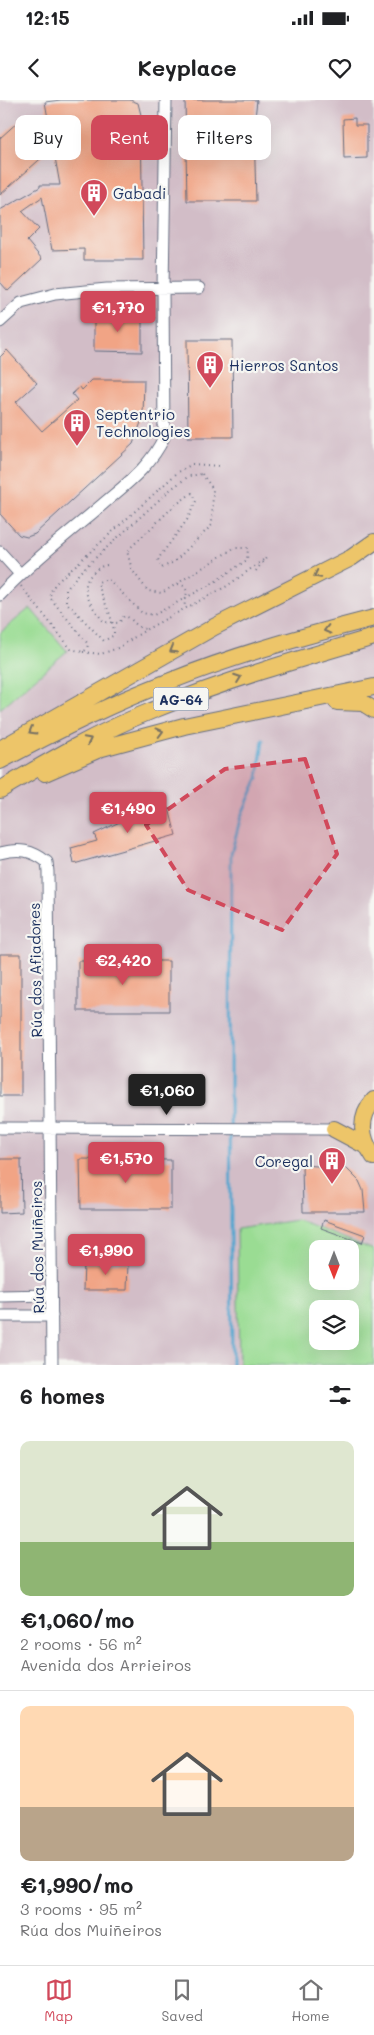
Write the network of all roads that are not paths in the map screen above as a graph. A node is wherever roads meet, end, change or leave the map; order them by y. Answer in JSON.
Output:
{"nodes":[{"id":1,"x":166,"y":100,"type":"edge"},
{"id":2,"x":163,"y":288,"type":"junction"},
{"id":3,"x":199,"y":288,"type":"dead end"},
{"id":4,"x":0,"y":322,"type":"edge"},
{"id":5,"x":374,"y":542,"type":"edge"},
{"id":6,"x":0,"y":552,"type":"edge"},
{"id":7,"x":374,"y":556,"type":"edge"},
{"id":8,"x":351,"y":558,"type":"junction"},
{"id":9,"x":18,"y":576,"type":"junction"},
{"id":10,"x":0,"y":595,"type":"edge"},
{"id":11,"x":374,"y":618,"type":"edge"},
{"id":12,"x":374,"y":637,"type":"edge"},
{"id":13,"x":374,"y":687,"type":"edge"},
{"id":14,"x":374,"y":710,"type":"edge"},
{"id":15,"x":245,"y":713,"type":"junction"},
{"id":16,"x":0,"y":749,"type":"edge"},
{"id":17,"x":0,"y":762,"type":"edge"},
{"id":18,"x":0,"y":791,"type":"edge"},
{"id":19,"x":0,"y":853,"type":"edge"},
{"id":20,"x":370,"y":1106,"type":"edge"},
{"id":21,"x":0,"y":1128,"type":"edge"},
{"id":22,"x":50,"y":1129,"type":"junction"},
{"id":23,"x":334,"y":1129,"type":"junction"},
{"id":24,"x":370,"y":1151,"type":"edge"},
{"id":25,"x":51,"y":1295,"type":"junction"},
{"id":26,"x":0,"y":1296,"type":"edge"},
{"id":27,"x":25,"y":1296,"type":"junction"},
{"id":28,"x":0,"y":1316,"type":"edge"},
{"id":29,"x":22,"y":1316,"type":"junction"},
{"id":30,"x":52,"y":1316,"type":"junction"},
{"id":31,"x":52,"y":1365,"type":"edge"}],
"edges":[{"from":1,"to":2,"type":"street"},
{"from":2,"to":3,"type":"street"},
{"from":2,"to":4,"type":"street"},
{"from":2,"to":9,"type":"street"},
{"from":5,"to":8,"type":"highway"},
{"from":6,"to":9,"type":"street"},
{"from":7,"to":8,"type":"highway"},
{"from":8,"to":16,"type":"highway","one_way":true},
{"from":9,"to":10,"type":"street"},
{"from":11,"to":17,"type":"highway","number":"AG-64","one_way":true},
{"from":18,"to":12,"type":"highway","number":"AG-64","one_way":true},
{"from":13,"to":15,"type":"highway"},
{"from":14,"to":15,"type":"highway"},
{"from":18,"to":15,"type":"highway","one_way":true},
{"from":19,"to":22,"type":"street","name":"Rúa dos Afiadores"},
{"from":20,"to":23,"type":"highway"},
{"from":20,"to":24,"type":"highway"},
{"from":21,"to":22,"type":"street"},
{"from":22,"to":23,"type":"street"},
{"from":22,"to":25,"type":"street","name":"Rúa dos Muiñeiros"},
{"from":23,"to":24,"type":"highway"},
{"from":25,"to":27,"type":"street"},
{"from":25,"to":30,"type":"street","name":"Rúa dos Muiñeiros"},
{"from":26,"to":27,"type":"street"},
{"from":27,"to":29,"type":"street"},
{"from":28,"to":29,"type":"street"},
{"from":29,"to":30,"type":"street"},
{"from":30,"to":31,"type":"street","name":"Rúa dos Muiñeiros"}]}
